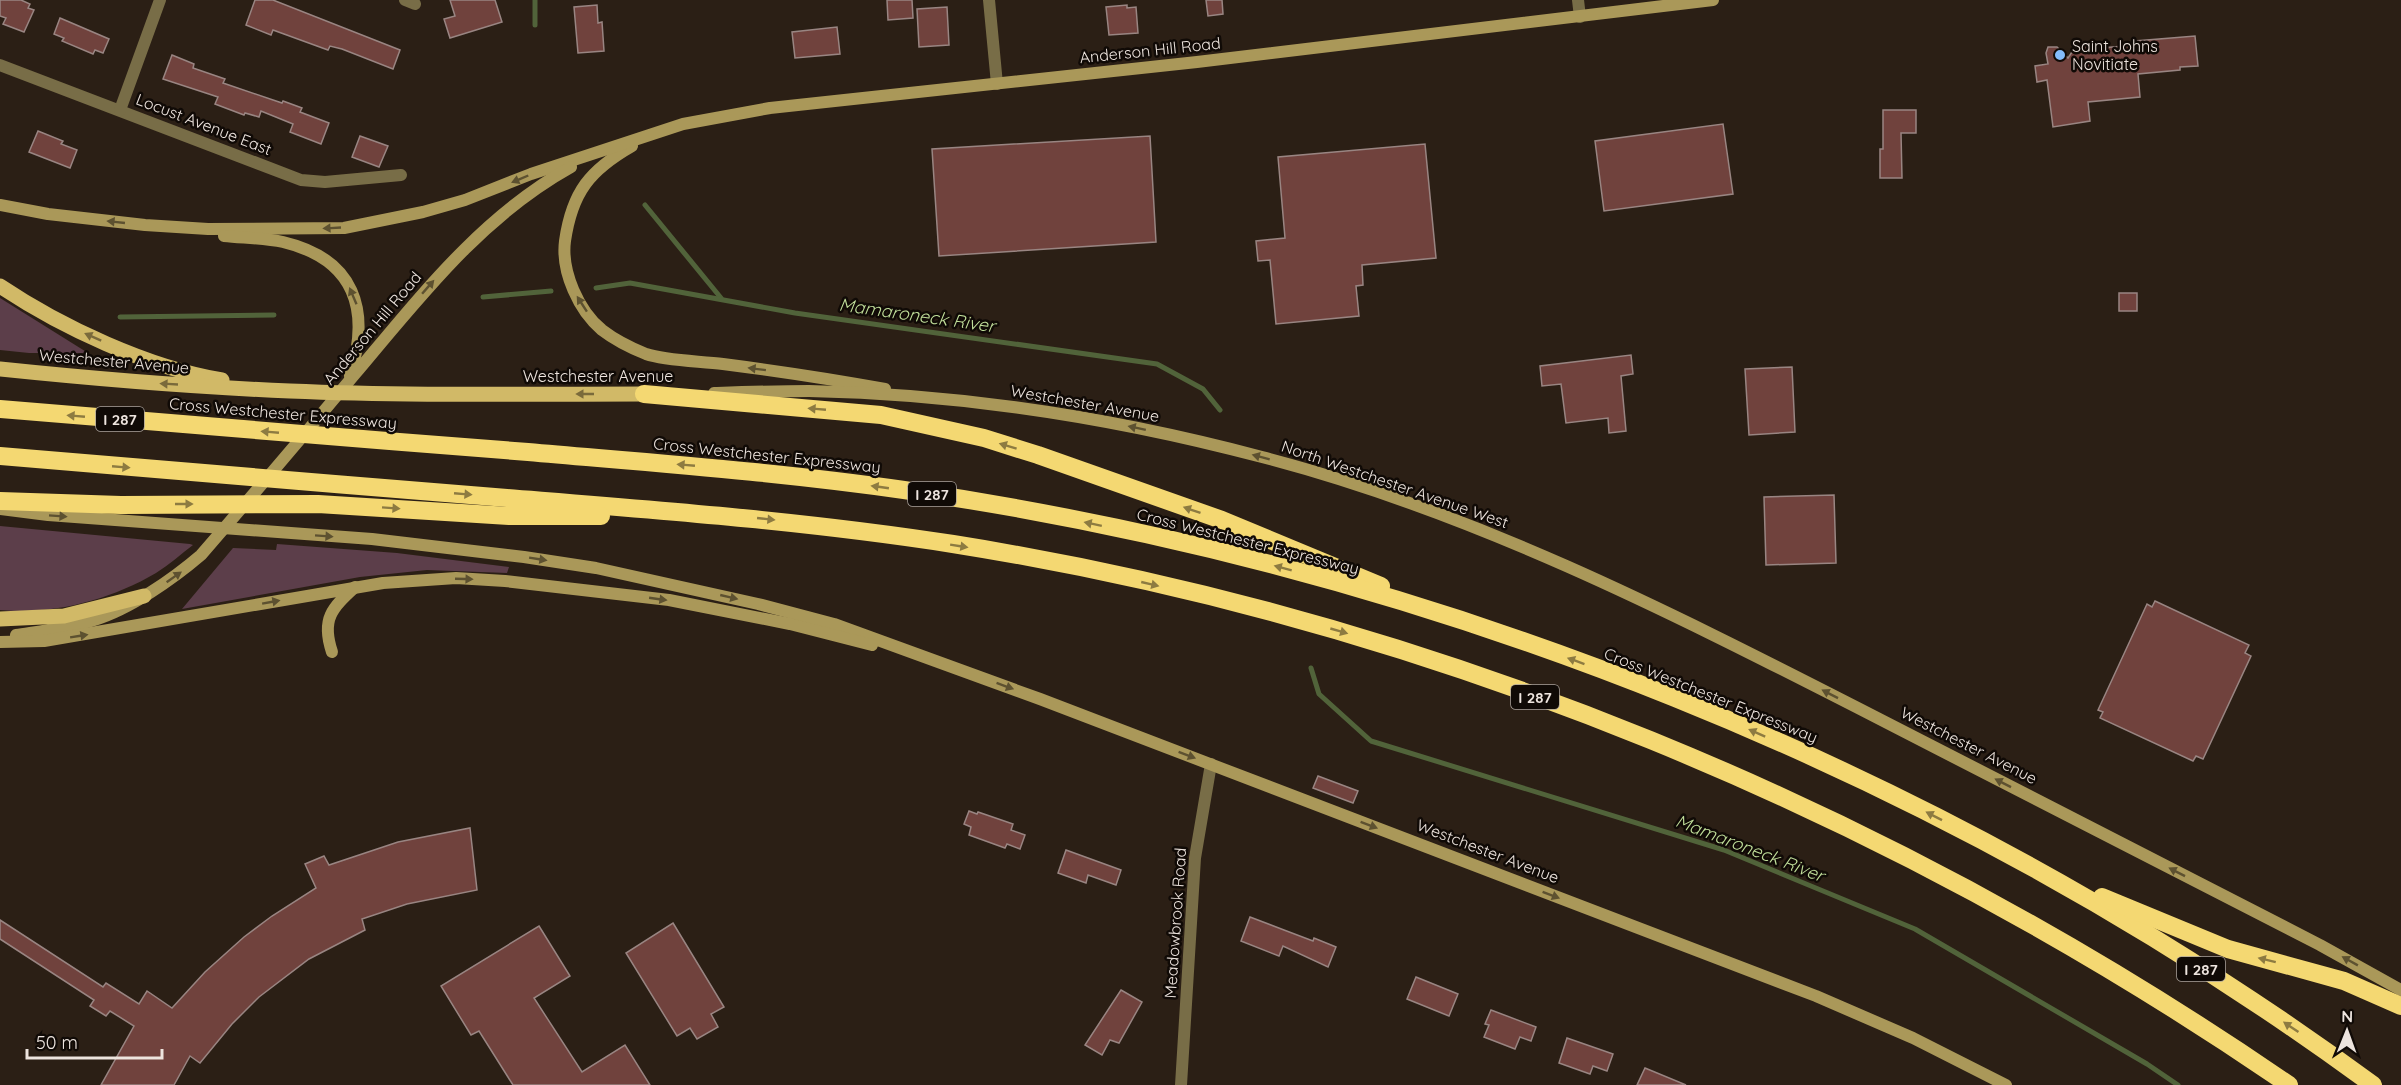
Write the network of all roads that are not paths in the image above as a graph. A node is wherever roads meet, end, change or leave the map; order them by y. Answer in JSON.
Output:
{"nodes":[{"id":1,"x":160,"y":0,"type":"edge"},
{"id":2,"x":989,"y":0,"type":"edge"},
{"id":3,"x":1578,"y":0,"type":"edge"},
{"id":4,"x":1713,"y":0,"type":"edge"},
{"id":5,"x":1580,"y":17,"type":"junction"},
{"id":6,"x":0,"y":65,"type":"edge"},
{"id":7,"x":997,"y":84,"type":"junction"},
{"id":8,"x":120,"y":110,"type":"junction"},
{"id":9,"x":655,"y":133,"type":"junction"},
{"id":10,"x":595,"y":154,"type":"junction"},
{"id":11,"x":401,"y":175,"type":"dead end"},
{"id":12,"x":0,"y":205,"type":"edge"},
{"id":13,"x":145,"y":225,"type":"junction"},
{"id":14,"x":0,"y":286,"type":"edge"},
{"id":15,"x":0,"y":369,"type":"edge"},
{"id":16,"x":348,"y":383,"type":"junction"},
{"id":17,"x":290,"y":391,"type":"junction"},
{"id":18,"x":644,"y":394,"type":"junction"},
{"id":19,"x":939,"y":399,"type":"junction"},
{"id":20,"x":0,"y":409,"type":"edge"},
{"id":21,"x":1194,"y":441,"type":"joint"},
{"id":22,"x":0,"y":456,"type":"edge"},
{"id":23,"x":0,"y":501,"type":"edge"},
{"id":24,"x":0,"y":510,"type":"edge"},
{"id":25,"x":707,"y":514,"type":"junction"},
{"id":26,"x":1515,"y":543,"type":"joint"},
{"id":27,"x":355,"y":587,"type":"junction"},
{"id":28,"x":144,"y":596,"type":"junction"},
{"id":29,"x":0,"y":619,"type":"edge"},
{"id":30,"x":1480,"y":626,"type":"junction"},
{"id":31,"x":0,"y":640,"type":"edge"},
{"id":32,"x":332,"y":652,"type":"dead end"},
{"id":33,"x":950,"y":666,"type":"junction"},
{"id":34,"x":1211,"y":764,"type":"junction"},
{"id":35,"x":2023,"y":863,"type":"junction"},
{"id":36,"x":2401,"y":990,"type":"edge"},
{"id":37,"x":2401,"y":1006,"type":"edge"},
{"id":38,"x":1181,"y":1085,"type":"edge"},
{"id":39,"x":2006,"y":1085,"type":"edge"},
{"id":40,"x":2289,"y":1085,"type":"edge"},
{"id":41,"x":2373,"y":1085,"type":"edge"}],
"edges":[{"from":1,"to":8,"type":"street"},
{"from":2,"to":7,"type":"street"},
{"from":3,"to":5,"type":"street"},
{"from":4,"to":5,"type":"main road","name":"Anderson Hill Road"},
{"from":5,"to":7,"type":"main road","name":"Anderson Hill Road"},
{"from":6,"to":8,"type":"street","name":"Locust Avenue East"},
{"from":7,"to":9,"type":"main road","name":"Anderson Hill Road"},
{"from":8,"to":11,"type":"street","name":"Locust Avenue East"},
{"from":9,"to":10,"type":"main road","name":"Anderson Hill Road"},
{"from":19,"to":9,"type":"main road","one_way":true},
{"from":10,"to":13,"type":"main road","name":"Anderson Hill Road","one_way":true},
{"from":16,"to":10,"type":"main road","name":"Anderson Hill Road","one_way":true},
{"from":13,"to":12,"type":"main road","name":"Anderson Hill Road","one_way":true},
{"from":16,"to":13,"type":"main road","one_way":true},
{"from":17,"to":14,"type":"main road","one_way":true},
{"from":17,"to":15,"type":"main road","name":"Westchester Avenue","one_way":true},
{"from":28,"to":16,"type":"main road","name":"Anderson Hill Road","one_way":true},
{"from":18,"to":17,"type":"main road","name":"Westchester Avenue","one_way":true},
{"from":18,"to":19,"type":"main road","name":"Westchester Avenue"},
{"from":30,"to":18,"type":"highway","one_way":true},
{"from":21,"to":19,"type":"main road","name":"Westchester Avenue","one_way":true},
{"from":30,"to":20,"type":"highway","name":"Cross Westchester Expressway","number":"I 287","one_way":true},
{"from":26,"to":21,"type":"main road","name":"North Westchester Avenue West","one_way":true},
{"from":22,"to":25,"type":"highway","number":"I 287","one_way":true},
{"from":23,"to":25,"type":"highway","one_way":true},
{"from":24,"to":33,"type":"main road","one_way":true},
{"from":25,"to":40,"type":"highway","number":"I 287","one_way":true},
{"from":36,"to":26,"type":"main road","name":"Westchester Avenue","one_way":true},
{"from":31,"to":27,"type":"main road","one_way":true},
{"from":27,"to":32,"type":"main road"},
{"from":27,"to":33,"type":"main road","one_way":true},
{"from":28,"to":29,"type":"main road"},
{"from":28,"to":31,"type":"main road","name":"Anderson Hill Road"},
{"from":35,"to":30,"type":"highway","name":"Cross Westchester Expressway","number":"I 287","one_way":true},
{"from":33,"to":34,"type":"main road","name":"Westchester Avenue","one_way":true},
{"from":34,"to":38,"type":"street","name":"Meadowbrook Road"},
{"from":34,"to":39,"type":"main road","name":"Westchester Avenue","one_way":true},
{"from":37,"to":35,"type":"highway","one_way":true},
{"from":41,"to":35,"type":"highway","name":"Cross Westchester Expressway","number":"I 287","one_way":true}]}
